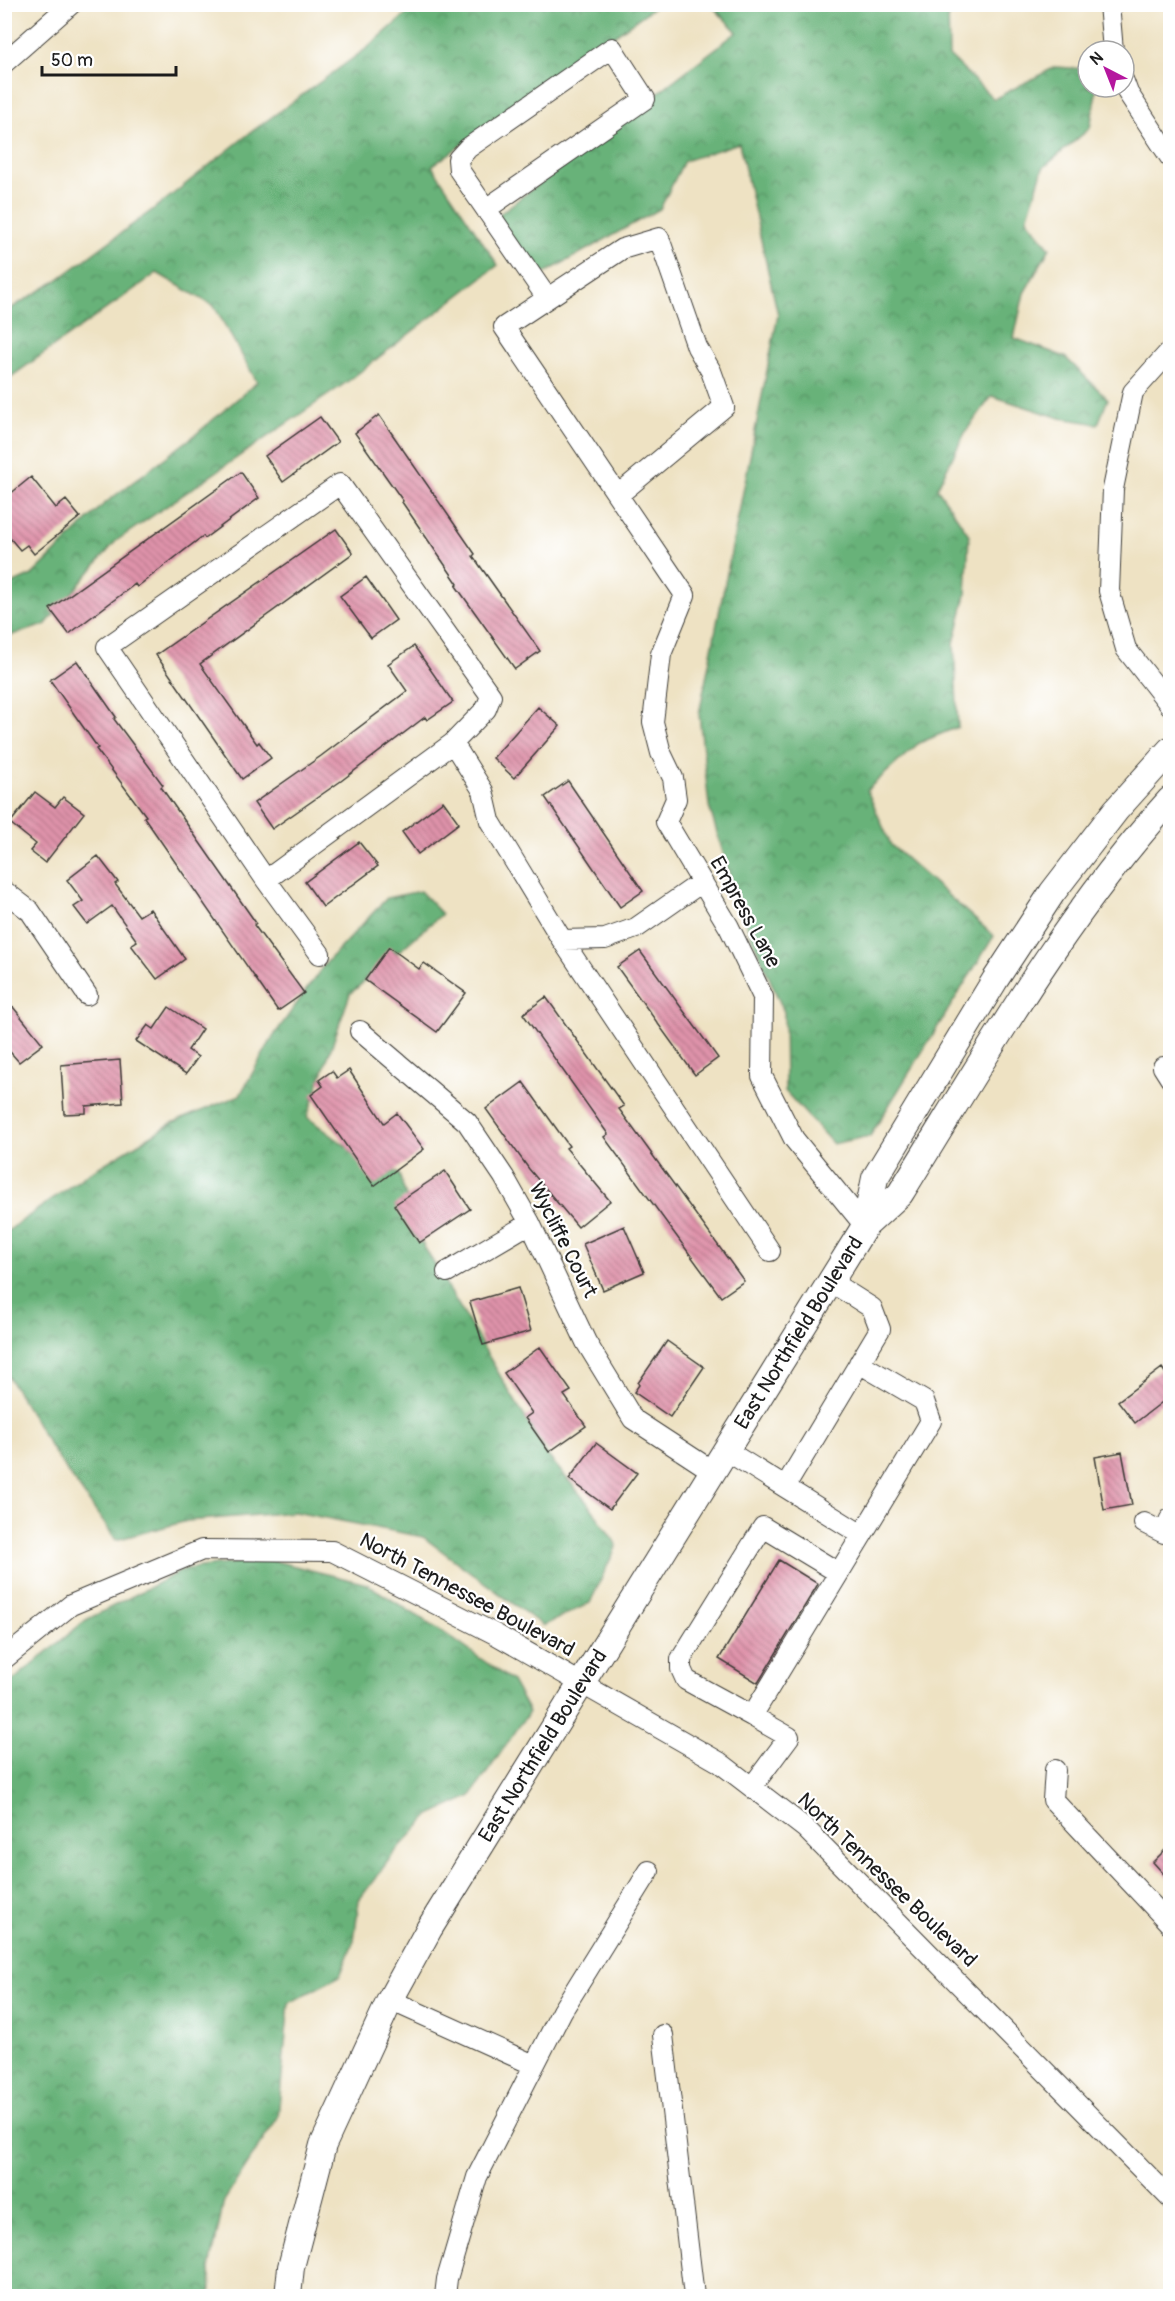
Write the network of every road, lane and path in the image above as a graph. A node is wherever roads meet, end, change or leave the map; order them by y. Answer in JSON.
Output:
{"nodes":[{"id":1,"x":71,"y":4,"type":"edge"},
{"id":2,"x":1109,"y":4,"type":"edge"},
{"id":3,"x":1112,"y":39,"type":"edge"},
{"id":4,"x":4,"y":63,"type":"edge"},
{"id":5,"x":1132,"y":99,"type":"edge"},
{"id":6,"x":1170,"y":157,"type":"edge"},
{"id":7,"x":486,"y":209,"type":"junction"},
{"id":8,"x":547,"y":298,"type":"junction"},
{"id":9,"x":1170,"y":351,"type":"edge"},
{"id":10,"x":618,"y":495,"type":"junction"},
{"id":11,"x":1170,"y":705,"type":"edge"},
{"id":12,"x":453,"y":743,"type":"junction"},
{"id":13,"x":1170,"y":750,"type":"edge"},
{"id":14,"x":1170,"y":800,"type":"edge"},
{"id":15,"x":266,"y":880,"type":"junction"},
{"id":16,"x":702,"y":882,"type":"junction"},
{"id":17,"x":4,"y":891,"type":"edge"},
{"id":18,"x":562,"y":940,"type":"junction"},
{"id":19,"x":320,"y":954,"type":"dead end"},
{"id":20,"x":87,"y":994,"type":"dead end"},
{"id":21,"x":360,"y":1031,"type":"dead end"},
{"id":22,"x":530,"y":1223,"type":"junction"},
{"id":23,"x":865,"y":1226,"type":"junction"},
{"id":24,"x":770,"y":1251,"type":"dead end"},
{"id":25,"x":447,"y":1272,"type":"dead end"},
{"id":26,"x":831,"y":1282,"type":"junction"},
{"id":27,"x":859,"y":1363,"type":"junction"},
{"id":28,"x":721,"y":1461,"type":"junction"},
{"id":29,"x":785,"y":1487,"type":"junction"},
{"id":30,"x":1170,"y":1519,"type":"edge"},
{"id":31,"x":1144,"y":1523,"type":"dead end"},
{"id":32,"x":862,"y":1535,"type":"junction"},
{"id":33,"x":839,"y":1573,"type":"junction"},
{"id":34,"x":4,"y":1659,"type":"edge"},
{"id":35,"x":582,"y":1683,"type":"junction"},
{"id":36,"x":753,"y":1716,"type":"junction"},
{"id":37,"x":1055,"y":1770,"type":"dead end"},
{"id":38,"x":752,"y":1787,"type":"junction"},
{"id":39,"x":650,"y":1871,"type":"dead end"},
{"id":40,"x":1170,"y":1924,"type":"edge"},
{"id":41,"x":390,"y":2000,"type":"junction"},
{"id":42,"x":663,"y":2035,"type":"dead end"},
{"id":43,"x":534,"y":2066,"type":"junction"},
{"id":44,"x":1170,"y":2198,"type":"edge"},
{"id":45,"x":288,"y":2296,"type":"edge"},
{"id":46,"x":445,"y":2296,"type":"edge"},
{"id":47,"x":694,"y":2296,"type":"edge"}],
"edges":[{"from":1,"to":4,"type":"street"},
{"from":2,"to":3,"type":"street"},
{"from":5,"to":6,"type":"street"},
{"from":7,"to":7,"type":"street"},
{"from":7,"to":8,"type":"street"},
{"from":8,"to":10,"type":"street"},
{"from":8,"to":10,"type":"street"},
{"from":9,"to":11,"type":"street"},
{"from":10,"to":16,"type":"street","name":"Empress Lane"},
{"from":12,"to":15,"type":"street"},
{"from":12,"to":15,"type":"street"},
{"from":12,"to":18,"type":"street"},
{"from":13,"to":23,"type":"main road","name":"East Northfield Boulevard"},
{"from":14,"to":23,"type":"main road","name":"East Northfield Boulevard"},
{"from":15,"to":19,"type":"street"},
{"from":16,"to":18,"type":"street"},
{"from":16,"to":23,"type":"street","name":"Empress Lane"},
{"from":17,"to":20,"type":"street"},
{"from":18,"to":24,"type":"street"},
{"from":21,"to":22,"type":"street","name":"Wycliffe Court"},
{"from":22,"to":25,"type":"street"},
{"from":22,"to":28,"type":"street","name":"Wycliffe Court"},
{"from":23,"to":26,"type":"main road","name":"East Northfield Boulevard"},
{"from":26,"to":27,"type":"street"},
{"from":26,"to":28,"type":"main road","name":"East Northfield Boulevard"},
{"from":27,"to":29,"type":"street"},
{"from":27,"to":32,"type":"street"},
{"from":28,"to":29,"type":"street","name":"Wycliffe Court"},
{"from":28,"to":35,"type":"main road","name":"East Northfield Boulevard"},
{"from":29,"to":32,"type":"street","name":"Wycliffe Court"},
{"from":30,"to":31,"type":"street"},
{"from":32,"to":33,"type":"street"},
{"from":33,"to":36,"type":"street"},
{"from":33,"to":36,"type":"street"},
{"from":34,"to":35,"type":"street","name":"North Tennessee Boulevard"},
{"from":35,"to":38,"type":"street","name":"North Tennessee Boulevard"},
{"from":35,"to":41,"type":"main road","name":"East Northfield Boulevard"},
{"from":36,"to":38,"type":"street"},
{"from":37,"to":40,"type":"street"},
{"from":38,"to":44,"type":"street","name":"North Tennessee Boulevard"},
{"from":39,"to":43,"type":"street"},
{"from":41,"to":43,"type":"street"},
{"from":41,"to":45,"type":"main road","name":"East Northfield Boulevard"},
{"from":42,"to":47,"type":"street"},
{"from":43,"to":46,"type":"street"}]}
